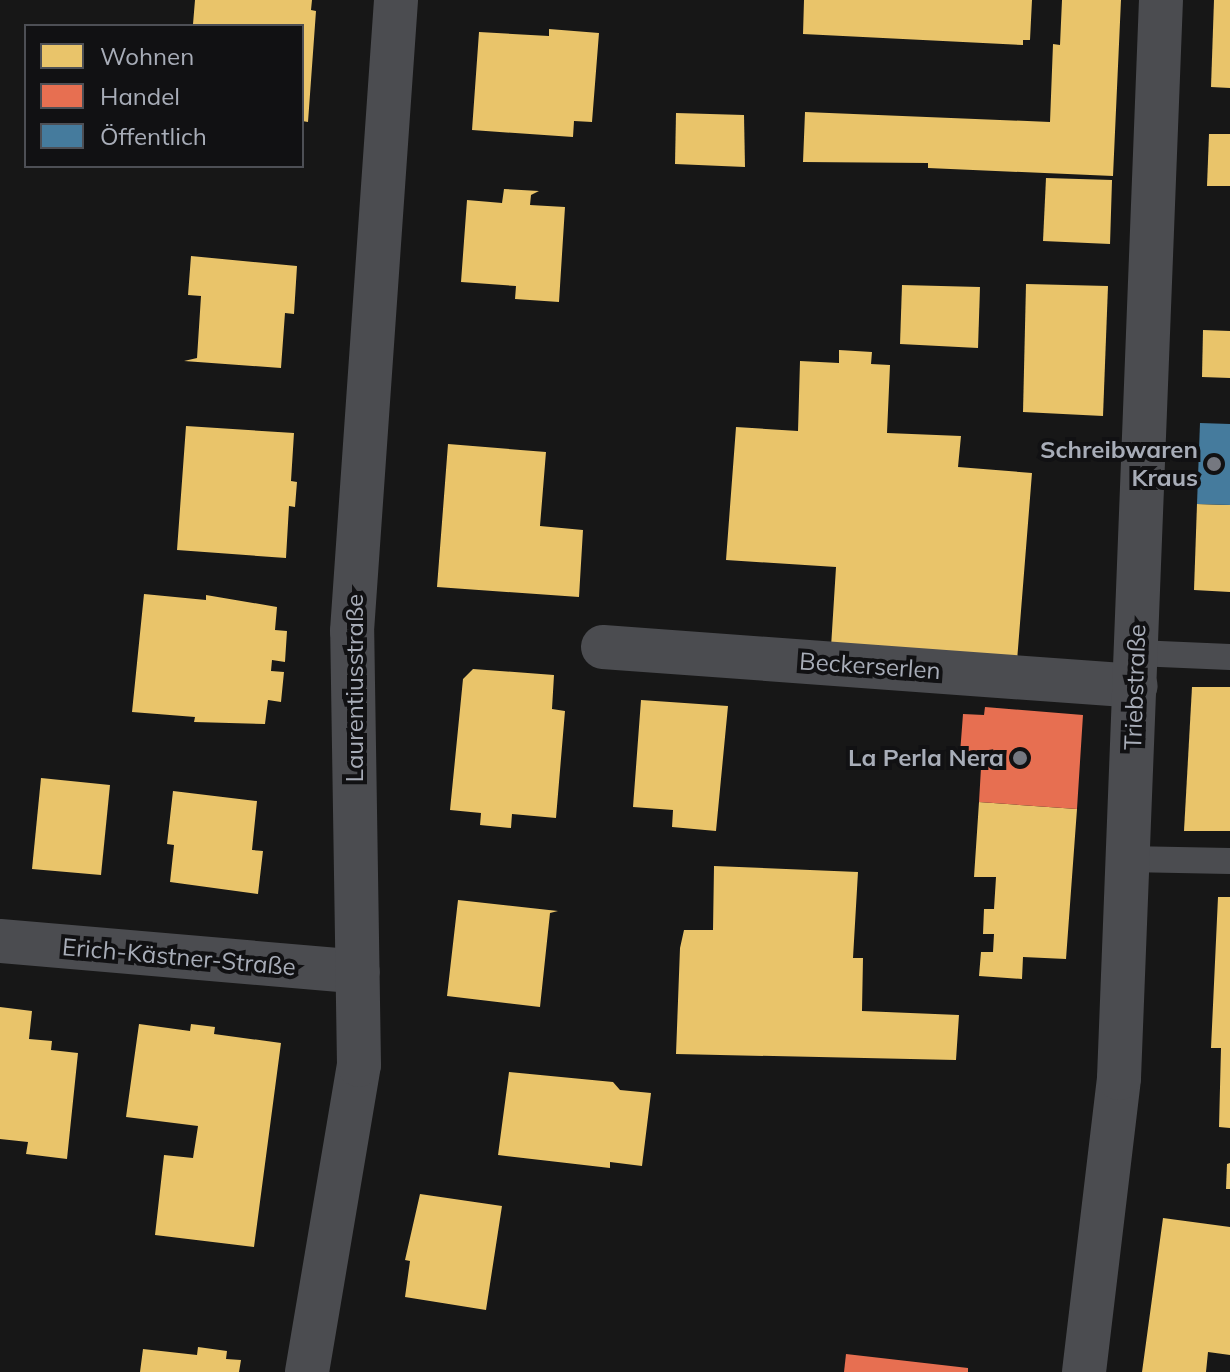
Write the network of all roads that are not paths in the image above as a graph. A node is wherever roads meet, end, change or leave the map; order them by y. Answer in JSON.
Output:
{"nodes":[{"id":1,"x":396,"y":0,"type":"edge"},
{"id":2,"x":1161,"y":0,"type":"edge"},
{"id":3,"x":603,"y":647,"type":"dead end"},
{"id":4,"x":1230,"y":657,"type":"edge"},
{"id":5,"x":1137,"y":670,"type":"junction"},
{"id":6,"x":1127,"y":859,"type":"junction"},
{"id":7,"x":1230,"y":861,"type":"edge"},
{"id":8,"x":0,"y":941,"type":"edge"},
{"id":9,"x":358,"y":972,"type":"junction"},
{"id":10,"x":307,"y":1372,"type":"edge"},
{"id":11,"x":1084,"y":1372,"type":"edge"}],
"edges":[{"from":1,"to":9,"type":"street","name":"Laurentiusstraße"},
{"from":2,"to":5,"type":"street","name":"Triebstraße"},
{"from":3,"to":5,"type":"street","name":"Beckerserlen"},
{"from":4,"to":5,"type":"lane"},
{"from":5,"to":6,"type":"street","name":"Triebstraße"},
{"from":6,"to":7,"type":"lane"},
{"from":6,"to":11,"type":"street","name":"Triebstraße"},
{"from":8,"to":9,"type":"street","name":"Erich-Kästner-Straße"},
{"from":9,"to":10,"type":"street","name":"Laurentiusstraße"}]}
